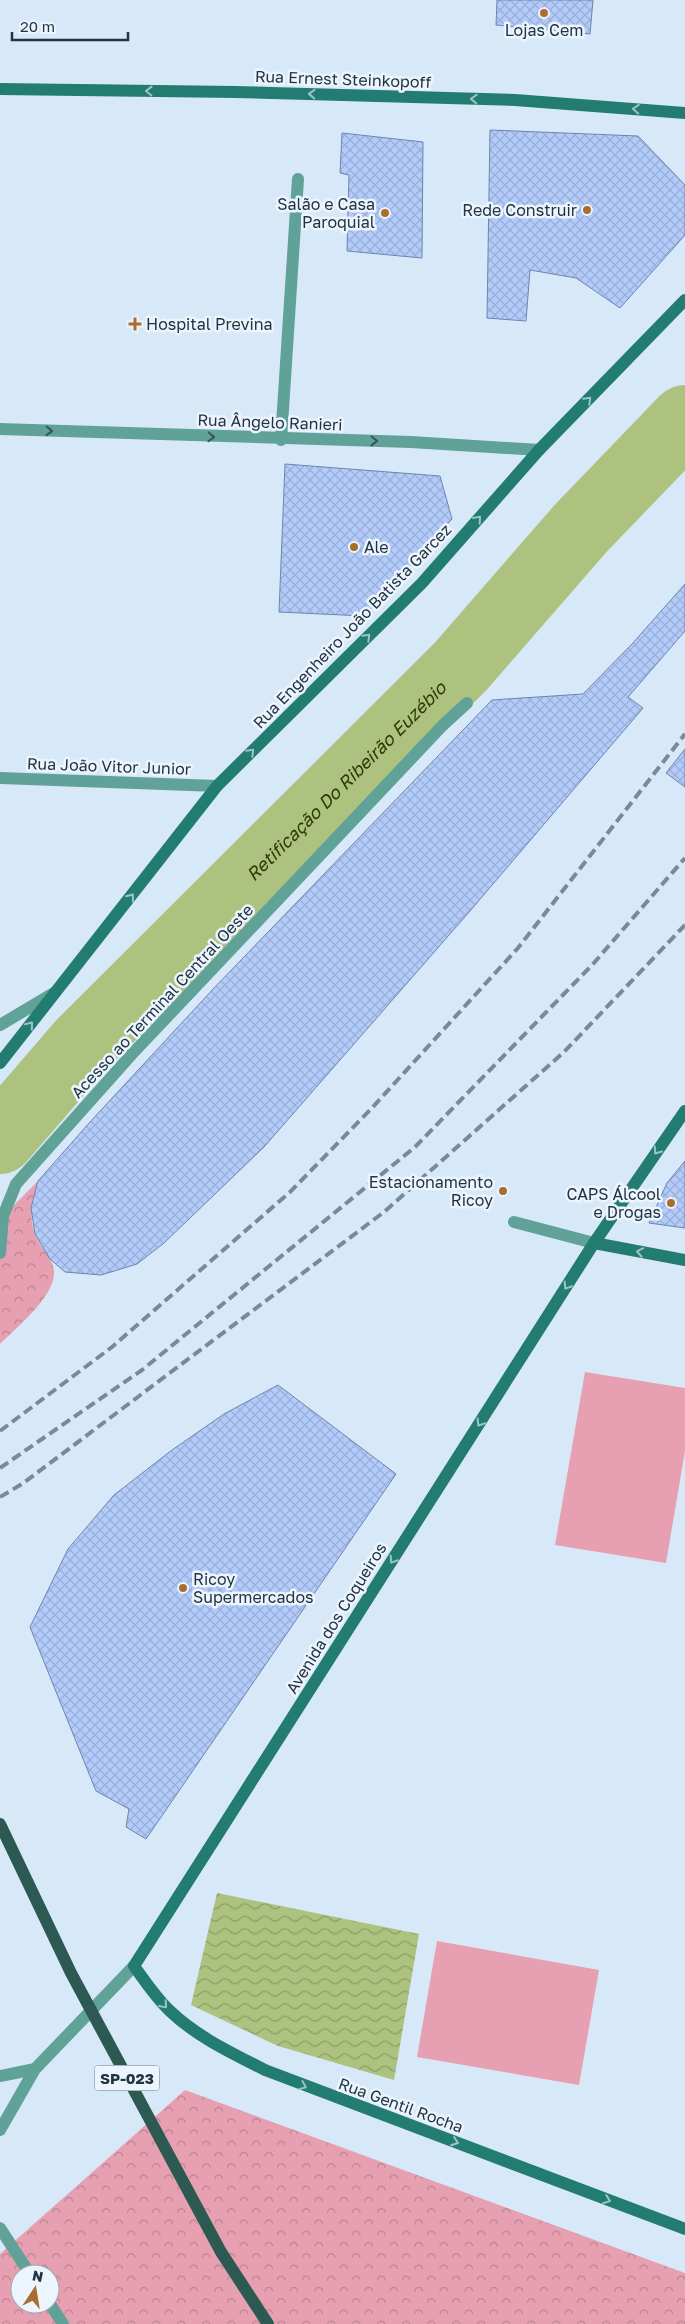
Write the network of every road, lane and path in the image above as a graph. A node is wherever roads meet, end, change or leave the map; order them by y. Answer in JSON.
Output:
{"nodes":[{"id":1,"x":0,"y":89,"type":"edge"},
{"id":2,"x":685,"y":113,"type":"edge"},
{"id":3,"x":298,"y":179,"type":"dead end"},
{"id":4,"x":685,"y":300,"type":"edge"},
{"id":5,"x":0,"y":429,"type":"edge"},
{"id":6,"x":282,"y":440,"type":"junction"},
{"id":7,"x":539,"y":450,"type":"junction"},
{"id":8,"x":466,"y":703,"type":"dead end"},
{"id":9,"x":0,"y":778,"type":"edge"},
{"id":10,"x":217,"y":786,"type":"junction"},
{"id":11,"x":59,"y":990,"type":"junction"},
{"id":12,"x":0,"y":1025,"type":"edge"},
{"id":13,"x":0,"y":1063,"type":"edge"},
{"id":14,"x":685,"y":1111,"type":"edge"},
{"id":15,"x":514,"y":1222,"type":"dead end"},
{"id":16,"x":594,"y":1243,"type":"junction"},
{"id":17,"x":0,"y":1253,"type":"edge"},
{"id":18,"x":685,"y":1260,"type":"edge"},
{"id":19,"x":0,"y":1824,"type":"edge"},
{"id":20,"x":134,"y":1966,"type":"junction"},
{"id":21,"x":35,"y":2069,"type":"junction"},
{"id":22,"x":0,"y":2076,"type":"edge"},
{"id":23,"x":0,"y":2130,"type":"edge"},
{"id":24,"x":0,"y":2228,"type":"edge"},
{"id":25,"x":685,"y":2229,"type":"edge"},
{"id":26,"x":23,"y":2264,"type":"edge"},
{"id":27,"x":268,"y":2324,"type":"edge"}],
"edges":[{"from":2,"to":1,"type":"main road","name":"Rua Ernest Steinkopoff","one_way":true},
{"from":3,"to":6,"type":"street"},
{"from":7,"to":4,"type":"main road","name":"Rua Engenheiro João Batista Garcez","one_way":true},
{"from":5,"to":6,"type":"street","name":"Rua Ângelo Ranieri","one_way":true},
{"from":6,"to":7,"type":"street","name":"Rua Ângelo Ranieri","one_way":true},
{"from":10,"to":7,"type":"main road","name":"Rua Engenheiro João Batista Garcez","one_way":true},
{"from":8,"to":17,"type":"street","name":"Acesso ao Terminal Central Oeste"},
{"from":9,"to":10,"type":"street","name":"Rua João Vitor Junior"},
{"from":11,"to":10,"type":"main road","name":"Rua Engenheiro João Batista Garcez","one_way":true},
{"from":11,"to":12,"type":"street","name":"Rua Engenheiro João Batista Garcez"},
{"from":13,"to":11,"type":"main road","name":"Rua Engenheiro João Batista Garcez","one_way":true},
{"from":14,"to":16,"type":"main road","name":"Avenida dos Coqueiros","one_way":true},
{"from":15,"to":16,"type":"street"},
{"from":18,"to":16,"type":"main road","one_way":true},
{"from":16,"to":20,"type":"main road","name":"Avenida dos Coqueiros","one_way":true},
{"from":19,"to":27,"type":"main road","number":"SP-023","bridge":true},
{"from":20,"to":21,"type":"street","name":"Avenida dos Coqueiros"},
{"from":20,"to":25,"type":"main road","name":"Rua Gentil Rocha","one_way":true},
{"from":21,"to":22,"type":"street"},
{"from":21,"to":23,"type":"street","name":"Avenida dos Coqueiros"},
{"from":24,"to":26,"type":"street"}]}
